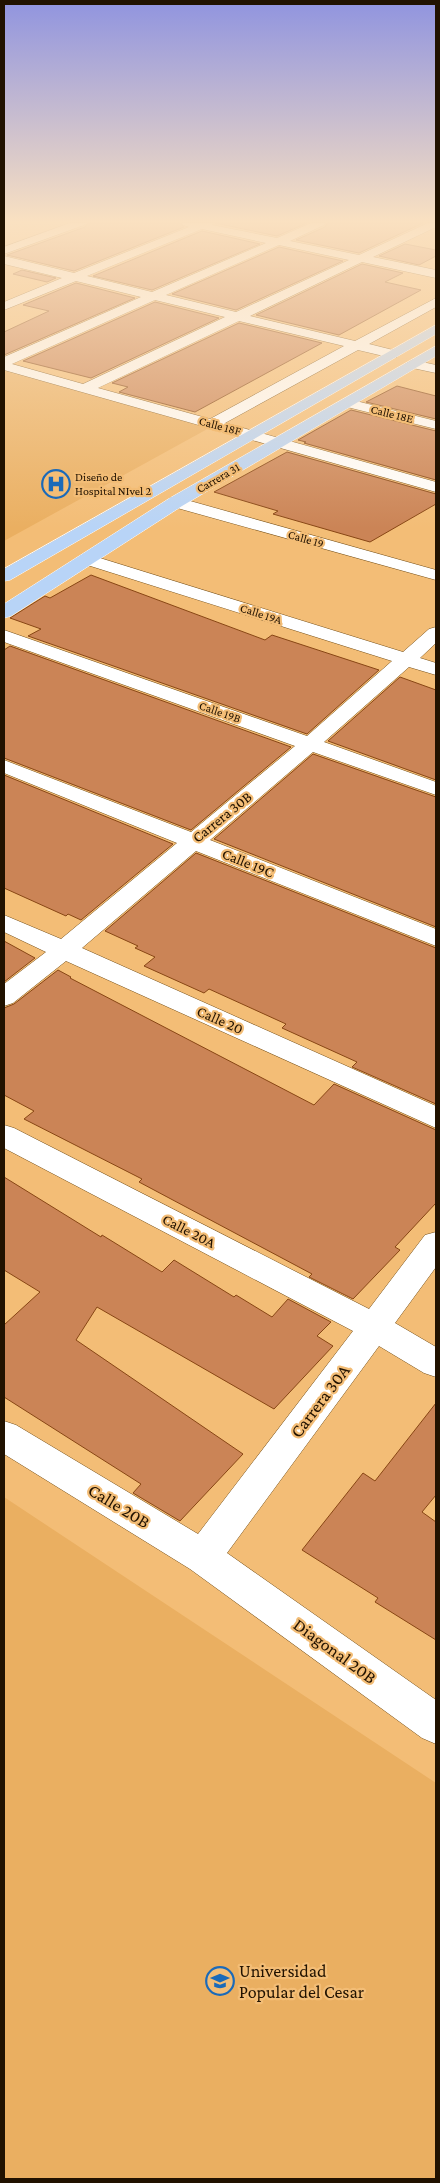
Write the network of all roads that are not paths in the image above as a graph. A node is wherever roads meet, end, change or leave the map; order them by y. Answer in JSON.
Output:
{"nodes":[{"id":1,"x":87,"y":325,"type":"edge"},
{"id":2,"x":218,"y":325,"type":"edge"},
{"id":3,"x":271,"y":325,"type":"edge"},
{"id":4,"x":394,"y":325,"type":"edge"},
{"id":5,"x":436,"y":329,"type":"edge"},
{"id":6,"x":356,"y":346,"type":"junction"},
{"id":7,"x":436,"y":350,"type":"edge"},
{"id":8,"x":392,"y":354,"type":"junction"},
{"id":9,"x":4,"y":362,"type":"edge"},
{"id":10,"x":413,"y":364,"type":"junction"},
{"id":11,"x":4,"y":366,"type":"edge"},
{"id":12,"x":436,"y":369,"type":"edge"},
{"id":13,"x":84,"y":389,"type":"junction"},
{"id":14,"x":348,"y":403,"type":"junction"},
{"id":15,"x":212,"y":424,"type":"junction"},
{"id":16,"x":436,"y":425,"type":"edge"},
{"id":17,"x":252,"y":435,"type":"junction"},
{"id":18,"x":279,"y":443,"type":"junction"},
{"id":19,"x":436,"y":486,"type":"edge"},
{"id":20,"x":176,"y":502,"type":"junction"},
{"id":21,"x":87,"y":559,"type":"junction"},
{"id":22,"x":436,"y":575,"type":"edge"},
{"id":23,"x":4,"y":576,"type":"edge"},
{"id":24,"x":4,"y":612,"type":"edge"},
{"id":25,"x":436,"y":633,"type":"edge"},
{"id":26,"x":4,"y":636,"type":"edge"},
{"id":27,"x":406,"y":660,"type":"junction"},
{"id":28,"x":436,"y":669,"type":"edge"},
{"id":29,"x":310,"y":744,"type":"junction"},
{"id":30,"x":4,"y":766,"type":"edge"},
{"id":31,"x":436,"y":789,"type":"edge"},
{"id":32,"x":192,"y":841,"type":"junction"},
{"id":33,"x":4,"y":923,"type":"edge"},
{"id":34,"x":436,"y":938,"type":"edge"},
{"id":35,"x":64,"y":950,"type":"junction"},
{"id":36,"x":4,"y":997,"type":"edge"},
{"id":37,"x":436,"y":1118,"type":"edge"},
{"id":38,"x":4,"y":1136,"type":"edge"},
{"id":39,"x":436,"y":1244,"type":"edge"},
{"id":40,"x":374,"y":1327,"type":"junction"},
{"id":41,"x":436,"y":1363,"type":"edge"},
{"id":42,"x":4,"y":1436,"type":"edge"},
{"id":43,"x":203,"y":1557,"type":"junction"},
{"id":44,"x":234,"y":1579,"type":"joint"},
{"id":45,"x":436,"y":1724,"type":"edge"}],
"edges":[{"from":1,"to":9,"type":"street"},
{"from":2,"to":13,"type":"street"},
{"from":3,"to":6,"type":"street"},
{"from":4,"to":6,"type":"street"},
{"from":5,"to":8,"type":"main road","name":"Carrera 31"},
{"from":6,"to":8,"type":"street"},
{"from":6,"to":15,"type":"street"},
{"from":7,"to":10,"type":"main road","name":"Carrera 31"},
{"from":8,"to":17,"type":"main road","name":"Carrera 31"},
{"from":10,"to":12,"type":"street"},
{"from":10,"to":14,"type":"main road","name":"Carrera 31"},
{"from":11,"to":13,"type":"street","name":"Calle 18F"},
{"from":13,"to":15,"type":"street","name":"Calle 18F"},
{"from":14,"to":16,"type":"street","name":"Calle 18E"},
{"from":14,"to":18,"type":"main road","name":"Carrera 31"},
{"from":15,"to":17,"type":"street","name":"Calle 18F"},
{"from":17,"to":18,"type":"street","name":"Calle 18F"},
{"from":17,"to":23,"type":"main road","name":"Carrera 31"},
{"from":18,"to":19,"type":"street","name":"Calle 18F"},
{"from":18,"to":20,"type":"main road","name":"Carrera 31"},
{"from":20,"to":21,"type":"main road","name":"Carrera 31"},
{"from":20,"to":22,"type":"street","name":"Calle 19"},
{"from":21,"to":24,"type":"main road","name":"Carrera 31"},
{"from":21,"to":27,"type":"street","name":"Calle 19A"},
{"from":25,"to":27,"type":"street","name":"Carrera 30B"},
{"from":26,"to":29,"type":"street","name":"Calle 19B"},
{"from":27,"to":28,"type":"street","name":"Calle 19A"},
{"from":27,"to":29,"type":"street","name":"Carrera 30B"},
{"from":29,"to":31,"type":"street","name":"Calle 19B"},
{"from":29,"to":32,"type":"street","name":"Carrera 30B"},
{"from":30,"to":32,"type":"street","name":"Calle 19C"},
{"from":32,"to":34,"type":"street","name":"Calle 19C"},
{"from":32,"to":35,"type":"street","name":"Carrera 30B"},
{"from":33,"to":35,"type":"street","name":"Calle 20"},
{"from":35,"to":36,"type":"street","name":"Carrera 30B"},
{"from":35,"to":37,"type":"street","name":"Calle 20"},
{"from":38,"to":40,"type":"street","name":"Calle 20A"},
{"from":39,"to":40,"type":"street","name":"Carrera 30A"},
{"from":40,"to":41,"type":"street","name":"Calle 20A"},
{"from":40,"to":43,"type":"street","name":"Carrera 30A"},
{"from":42,"to":43,"type":"street","name":"Calle 20B"},
{"from":43,"to":44,"type":"street","name":"Calle 20B"},
{"from":44,"to":45,"type":"street","name":"Diagonal 20B"}]}
